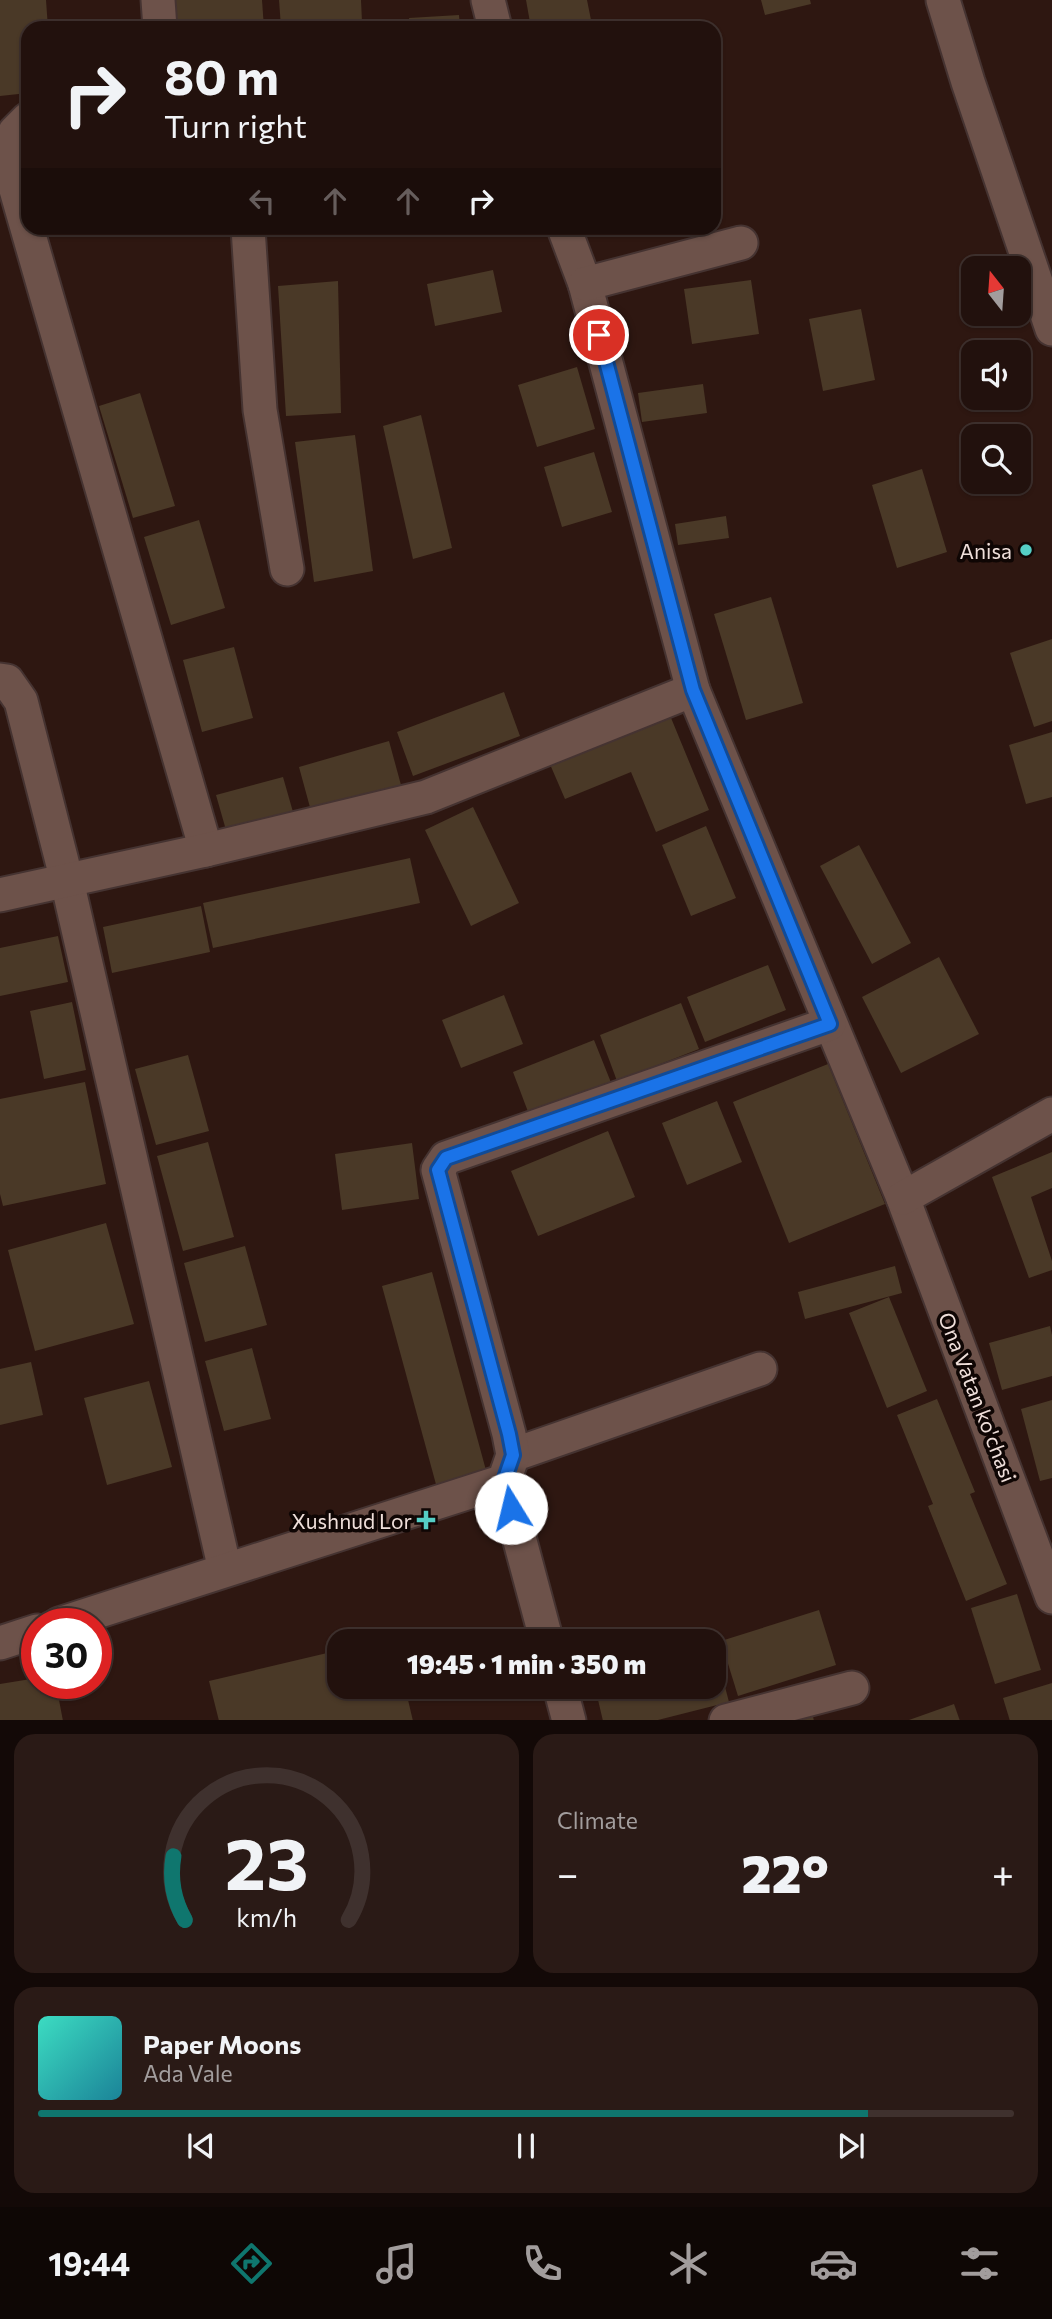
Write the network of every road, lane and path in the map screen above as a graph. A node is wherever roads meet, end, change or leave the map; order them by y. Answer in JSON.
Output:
{"nodes":[{"id":1,"x":158,"y":0,"type":"edge"},
{"id":2,"x":488,"y":0,"type":"edge"},
{"id":3,"x":943,"y":0,"type":"edge"},
{"id":4,"x":160,"y":21,"type":"edge"},
{"id":5,"x":493,"y":21,"type":"edge"},
{"id":6,"x":21,"y":126,"type":"edge"},
{"id":7,"x":21,"y":207,"type":"edge"},
{"id":8,"x":29,"y":235,"type":"edge"},
{"id":9,"x":248,"y":235,"type":"edge"},
{"id":10,"x":567,"y":235,"type":"edge"},
{"id":11,"x":741,"y":243,"type":"dead end"},
{"id":12,"x":586,"y":284,"type":"junction"},
{"id":13,"x":1052,"y":329,"type":"edge"},
{"id":14,"x":287,"y":569,"type":"dead end"},
{"id":15,"x":0,"y":680,"type":"edge"},
{"id":16,"x":693,"y":690,"type":"junction"},
{"id":17,"x":206,"y":850,"type":"junction"},
{"id":18,"x":67,"y":881,"type":"junction"},
{"id":19,"x":0,"y":895,"type":"edge"},
{"id":20,"x":830,"y":1024,"type":"junction"},
{"id":21,"x":1052,"y":1114,"type":"edge"},
{"id":22,"x":903,"y":1198,"type":"junction"},
{"id":23,"x":760,"y":1369,"type":"dead end"},
{"id":24,"x":508,"y":1468,"type":"junction"},
{"id":25,"x":225,"y":1570,"type":"junction"},
{"id":26,"x":1052,"y":1597,"type":"edge"},
{"id":27,"x":108,"y":1608,"type":"edge"},
{"id":28,"x":544,"y":1629,"type":"edge"},
{"id":29,"x":21,"y":1636,"type":"edge"},
{"id":30,"x":0,"y":1643,"type":"edge"},
{"id":31,"x":852,"y":1688,"type":"dead end"},
{"id":32,"x":563,"y":1699,"type":"edge"},
{"id":33,"x":569,"y":1720,"type":"edge"},
{"id":34,"x":726,"y":1720,"type":"edge"}],
"edges":[{"from":1,"to":4,"type":"street"},
{"from":2,"to":5,"type":"street"},
{"from":3,"to":13,"type":"street"},
{"from":6,"to":7,"type":"street"},
{"from":8,"to":17,"type":"street"},
{"from":9,"to":14,"type":"street"},
{"from":10,"to":12,"type":"street","name":"Ona Vatan ko'chasi"},
{"from":11,"to":12,"type":"street"},
{"from":12,"to":16,"type":"street","name":"Ona Vatan ko'chasi"},
{"from":15,"to":18,"type":"street"},
{"from":16,"to":17,"type":"street"},
{"from":16,"to":20,"type":"street","name":"Ona Vatan ko'chasi"},
{"from":17,"to":18,"type":"street"},
{"from":18,"to":19,"type":"street"},
{"from":18,"to":25,"type":"street"},
{"from":20,"to":22,"type":"street","name":"Ona Vatan ko'chasi"},
{"from":20,"to":24,"type":"street"},
{"from":21,"to":22,"type":"street"},
{"from":22,"to":26,"type":"street","name":"Ona Vatan ko'chasi"},
{"from":23,"to":24,"type":"street"},
{"from":24,"to":25,"type":"street"},
{"from":24,"to":28,"type":"street"},
{"from":25,"to":27,"type":"street"},
{"from":29,"to":30,"type":"street"},
{"from":31,"to":34,"type":"street"},
{"from":32,"to":33,"type":"street"}]}
